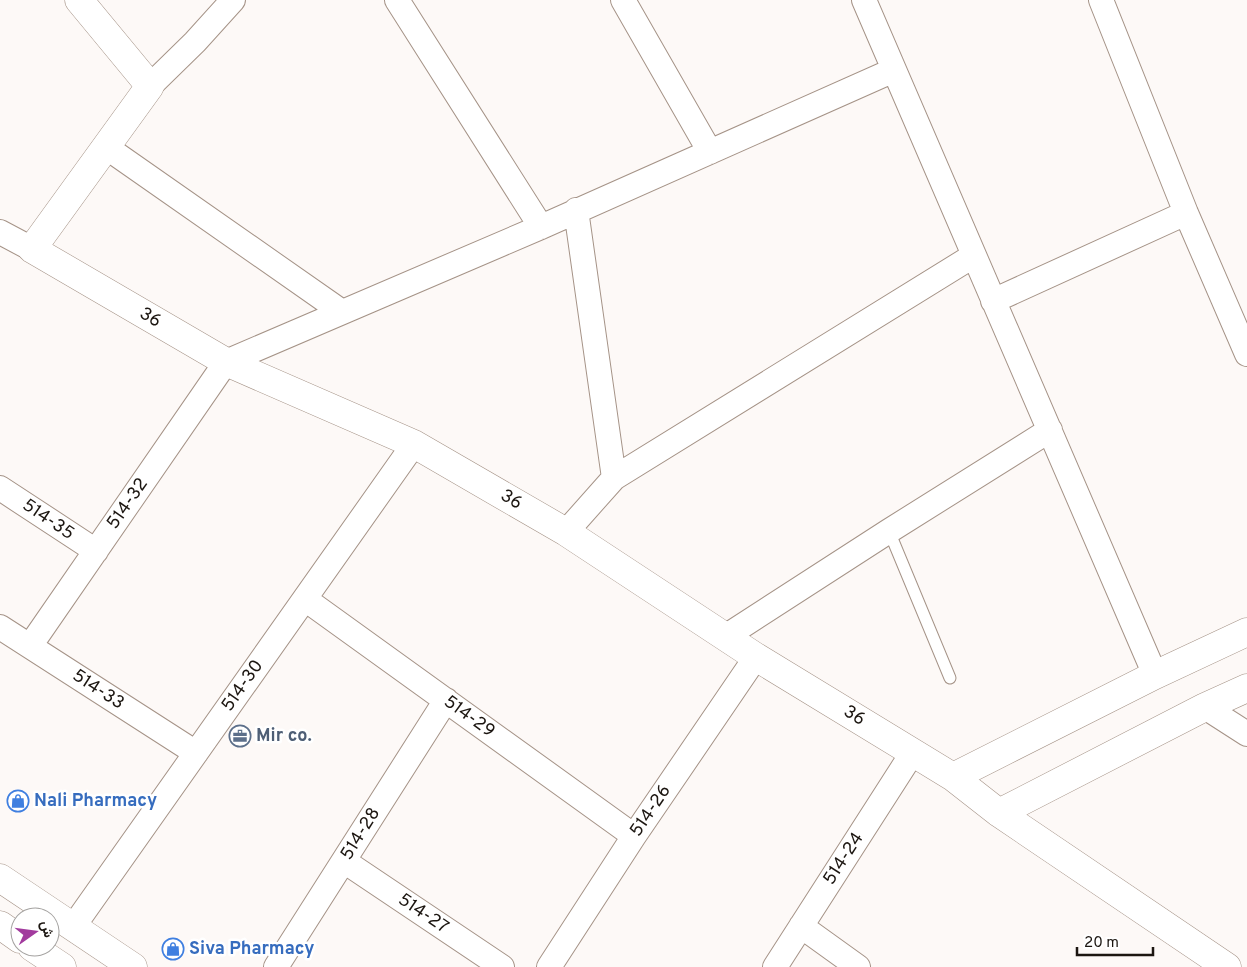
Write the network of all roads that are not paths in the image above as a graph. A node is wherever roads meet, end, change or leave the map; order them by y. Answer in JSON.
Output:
{"nodes":[{"id":1,"x":78,"y":0,"type":"edge"},
{"id":2,"x":233,"y":0,"type":"edge"},
{"id":3,"x":398,"y":0,"type":"edge"},
{"id":4,"x":623,"y":0,"type":"edge"},
{"id":5,"x":864,"y":0,"type":"edge"},
{"id":6,"x":1101,"y":0,"type":"edge"},
{"id":7,"x":894,"y":70,"type":"junction"},
{"id":8,"x":150,"y":86,"type":"junction"},
{"id":9,"x":106,"y":147,"type":"junction"},
{"id":10,"x":710,"y":152,"type":"junction"},
{"id":11,"x":576,"y":210,"type":"junction"},
{"id":12,"x":1186,"y":213,"type":"junction"},
{"id":13,"x":541,"y":227,"type":"junction"},
{"id":14,"x":0,"y":232,"type":"edge"},
{"id":15,"x":32,"y":249,"type":"junction"},
{"id":16,"x":973,"y":256,"type":"junction"},
{"id":17,"x":993,"y":301,"type":"junction"},
{"id":18,"x":342,"y":312,"type":"junction"},
{"id":19,"x":1247,"y":354,"type":"edge"},
{"id":20,"x":226,"y":362,"type":"junction"},
{"id":21,"x":1050,"y":430,"type":"junction"},
{"id":22,"x":414,"y":444,"type":"junction"},
{"id":23,"x":614,"y":478,"type":"junction"},
{"id":24,"x":0,"y":488,"type":"edge"},
{"id":25,"x":889,"y":531,"type":"junction"},
{"id":26,"x":566,"y":532,"type":"junction"},
{"id":27,"x":96,"y":551,"type":"junction"},
{"id":28,"x":305,"y":599,"type":"junction"},
{"id":29,"x":0,"y":627,"type":"edge"},
{"id":30,"x":1247,"y":632,"type":"edge"},
{"id":31,"x":725,"y":637,"type":"junction"},
{"id":32,"x":30,"y":646,"type":"junction"},
{"id":33,"x":756,"y":657,"type":"junction"},
{"id":34,"x":1155,"y":675,"type":"junction"},
{"id":35,"x":950,"y":678,"type":"dead end"},
{"id":36,"x":1247,"y":688,"type":"edge"},
{"id":37,"x":446,"y":700,"type":"junction"},
{"id":38,"x":1205,"y":707,"type":"junction"},
{"id":39,"x":1247,"y":734,"type":"edge"},
{"id":40,"x":913,"y":752,"type":"junction"},
{"id":41,"x":196,"y":753,"type":"junction"},
{"id":42,"x":953,"y":777,"type":"junction"},
{"id":43,"x":999,"y":813,"type":"junction"},
{"id":44,"x":634,"y":836,"type":"junction"},
{"id":45,"x":344,"y":860,"type":"junction"},
{"id":46,"x":0,"y":878,"type":"edge"},
{"id":47,"x":801,"y":926,"type":"junction"},
{"id":48,"x":73,"y":927,"type":"junction"},
{"id":49,"x":47,"y":957,"type":"edge"},
{"id":50,"x":62,"y":967,"type":"edge"},
{"id":51,"x":133,"y":967,"type":"edge"},
{"id":52,"x":276,"y":967,"type":"edge"},
{"id":53,"x":502,"y":967,"type":"edge"},
{"id":54,"x":550,"y":967,"type":"edge"},
{"id":55,"x":775,"y":967,"type":"edge"},
{"id":56,"x":858,"y":967,"type":"edge"},
{"id":57,"x":1227,"y":967,"type":"edge"}],
"edges":[{"from":1,"to":8,"type":"street"},
{"from":2,"to":8,"type":"street"},
{"from":3,"to":13,"type":"street"},
{"from":4,"to":10,"type":"street"},
{"from":5,"to":7,"type":"street"},
{"from":6,"to":12,"type":"street"},
{"from":7,"to":10,"type":"street"},
{"from":7,"to":16,"type":"street"},
{"from":8,"to":9,"type":"street"},
{"from":9,"to":15,"type":"street"},
{"from":9,"to":18,"type":"street"},
{"from":10,"to":11,"type":"street"},
{"from":11,"to":13,"type":"street"},
{"from":11,"to":23,"type":"street"},
{"from":12,"to":17,"type":"street"},
{"from":12,"to":19,"type":"street"},
{"from":13,"to":18,"type":"street"},
{"from":14,"to":15,"type":"street"},
{"from":15,"to":20,"type":"street","name":"36"},
{"from":16,"to":17,"type":"street"},
{"from":16,"to":23,"type":"street"},
{"from":17,"to":21,"type":"street"},
{"from":18,"to":20,"type":"street"},
{"from":20,"to":22,"type":"street","name":"36"},
{"from":20,"to":27,"type":"street","name":"514-32"},
{"from":21,"to":25,"type":"street"},
{"from":21,"to":34,"type":"street"},
{"from":22,"to":26,"type":"street","name":"36"},
{"from":22,"to":28,"type":"street","name":"514-30"},
{"from":23,"to":26,"type":"street"},
{"from":24,"to":27,"type":"street","name":"514-35"},
{"from":25,"to":31,"type":"street"},
{"from":25,"to":35,"type":"lane"},
{"from":26,"to":31,"type":"street","name":"36"},
{"from":27,"to":32,"type":"street","name":"514-32"},
{"from":28,"to":37,"type":"street","name":"514-29"},
{"from":28,"to":41,"type":"street","name":"514-30"},
{"from":29,"to":32,"type":"street","name":"514-33"},
{"from":30,"to":34,"type":"street"},
{"from":31,"to":33,"type":"street","name":"36"},
{"from":32,"to":41,"type":"street","name":"514-33"},
{"from":33,"to":40,"type":"street","name":"36"},
{"from":33,"to":44,"type":"street","name":"514-26"},
{"from":34,"to":42,"type":"street"},
{"from":36,"to":38,"type":"street"},
{"from":37,"to":44,"type":"street","name":"514-29"},
{"from":37,"to":45,"type":"street","name":"514-28"},
{"from":38,"to":39,"type":"street"},
{"from":38,"to":43,"type":"street"},
{"from":40,"to":42,"type":"street","name":"36"},
{"from":40,"to":47,"type":"street","name":"514-24"},
{"from":41,"to":48,"type":"street","name":"514-30"},
{"from":42,"to":43,"type":"street","name":"36"},
{"from":43,"to":57,"type":"street","name":"36"},
{"from":44,"to":54,"type":"street","name":"514-26"},
{"from":45,"to":52,"type":"street","name":"514-28"},
{"from":45,"to":53,"type":"street","name":"514-27"},
{"from":46,"to":48,"type":"street"},
{"from":47,"to":55,"type":"street","name":"514-24"},
{"from":47,"to":56,"type":"street"},
{"from":48,"to":51,"type":"street"},
{"from":49,"to":50,"type":"street"}]}
